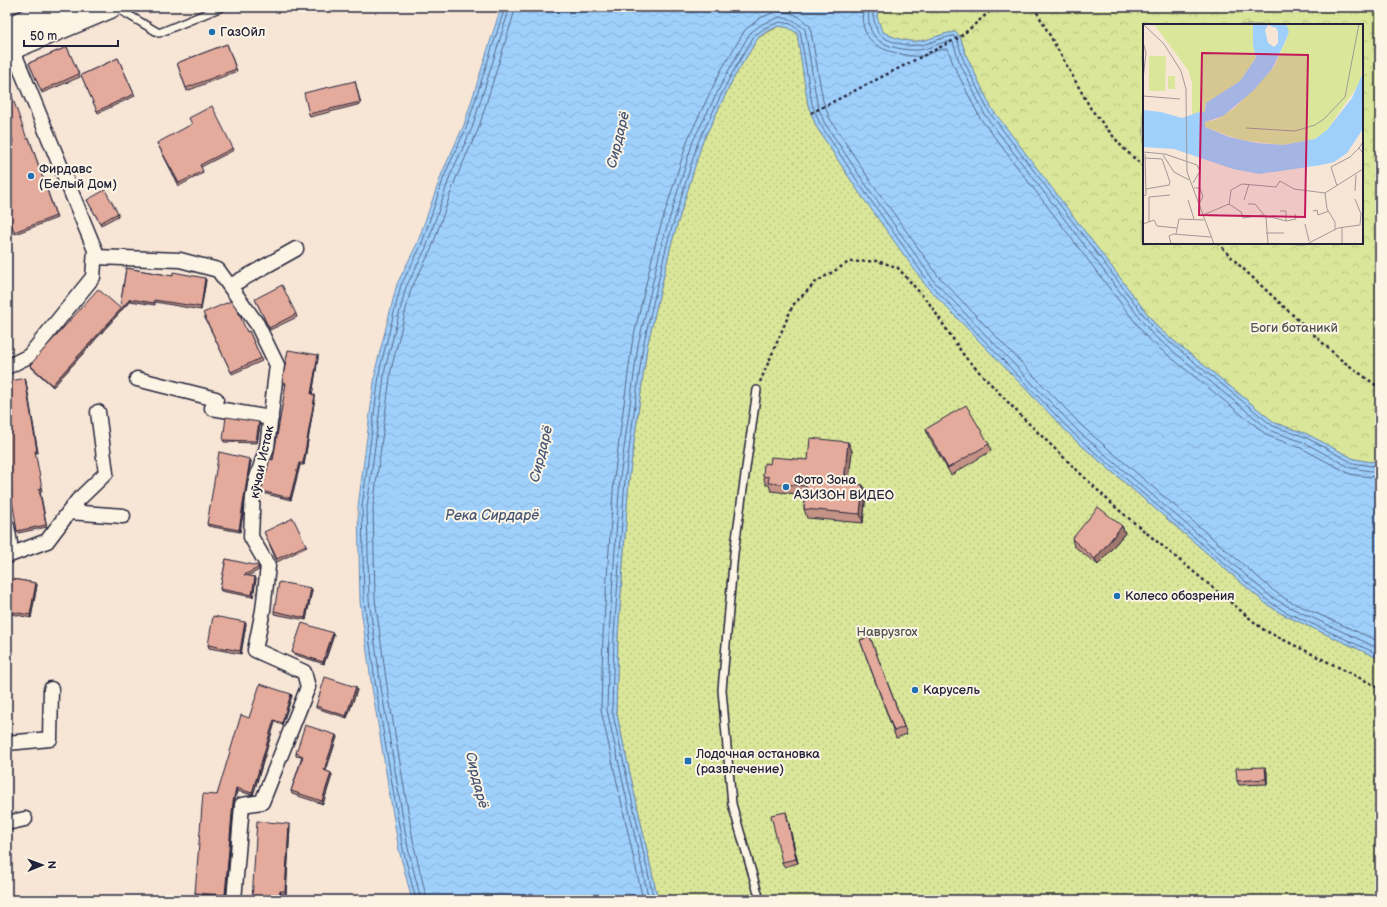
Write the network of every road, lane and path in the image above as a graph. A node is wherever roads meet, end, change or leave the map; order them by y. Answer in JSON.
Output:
{"nodes":[{"id":1,"x":59,"y":7,"type":"edge"},
{"id":2,"x":110,"y":7,"type":"edge"},
{"id":3,"x":114,"y":7,"type":"edge"},
{"id":4,"x":222,"y":7,"type":"edge"},
{"id":5,"x":995,"y":7,"type":"edge"},
{"id":6,"x":1034,"y":7,"type":"edge"},
{"id":7,"x":8,"y":41,"type":"edge"},
{"id":8,"x":811,"y":113,"type":"dead end"},
{"id":9,"x":1143,"y":166,"type":"edge"},
{"id":10,"x":1219,"y":244,"type":"edge"},
{"id":11,"x":296,"y":248,"type":"dead end"},
{"id":12,"x":95,"y":257,"type":"junction"},
{"id":13,"x":230,"y":286,"type":"junction"},
{"id":14,"x":7,"y":367,"type":"edge"},
{"id":15,"x":137,"y":379,"type":"dead end"},
{"id":16,"x":1380,"y":388,"type":"edge"},
{"id":17,"x":757,"y":390,"type":"joint"},
{"id":18,"x":98,"y":412,"type":"dead end"},
{"id":19,"x":271,"y":418,"type":"junction"},
{"id":20,"x":69,"y":512,"type":"junction"},
{"id":21,"x":123,"y":516,"type":"dead end"},
{"id":22,"x":7,"y":526,"type":"edge"},
{"id":23,"x":7,"y":550,"type":"edge"},
{"id":24,"x":7,"y":556,"type":"edge"},
{"id":25,"x":1380,"y":688,"type":"edge"},
{"id":26,"x":51,"y":689,"type":"dead end"},
{"id":27,"x":7,"y":742,"type":"edge"},
{"id":28,"x":25,"y":819,"type":"dead end"},
{"id":29,"x":7,"y":823,"type":"edge"},
{"id":30,"x":234,"y":900,"type":"edge"},
{"id":31,"x":760,"y":900,"type":"edge"}],
"edges":[{"from":1,"to":7,"type":"highway"},
{"from":2,"to":7,"type":"highway"},
{"from":3,"to":4,"type":"lane"},
{"from":5,"to":8,"type":"path"},
{"from":6,"to":9,"type":"path"},
{"from":7,"to":12,"type":"street"},
{"from":10,"to":16,"type":"path"},
{"from":11,"to":13,"type":"street"},
{"from":12,"to":13,"type":"street","name":"кӯчаи Истак"},
{"from":12,"to":14,"type":"street"},
{"from":13,"to":19,"type":"street","name":"кӯчаи Истак"},
{"from":15,"to":19,"type":"street"},
{"from":17,"to":25,"type":"path"},
{"from":17,"to":31,"type":"lane"},
{"from":18,"to":20,"type":"street"},
{"from":19,"to":30,"type":"street","name":"кӯчаи Истак"},
{"from":20,"to":21,"type":"street"},
{"from":20,"to":24,"type":"street"},
{"from":22,"to":23,"type":"street"},
{"from":26,"to":27,"type":"street"},
{"from":28,"to":29,"type":"street"}]}
